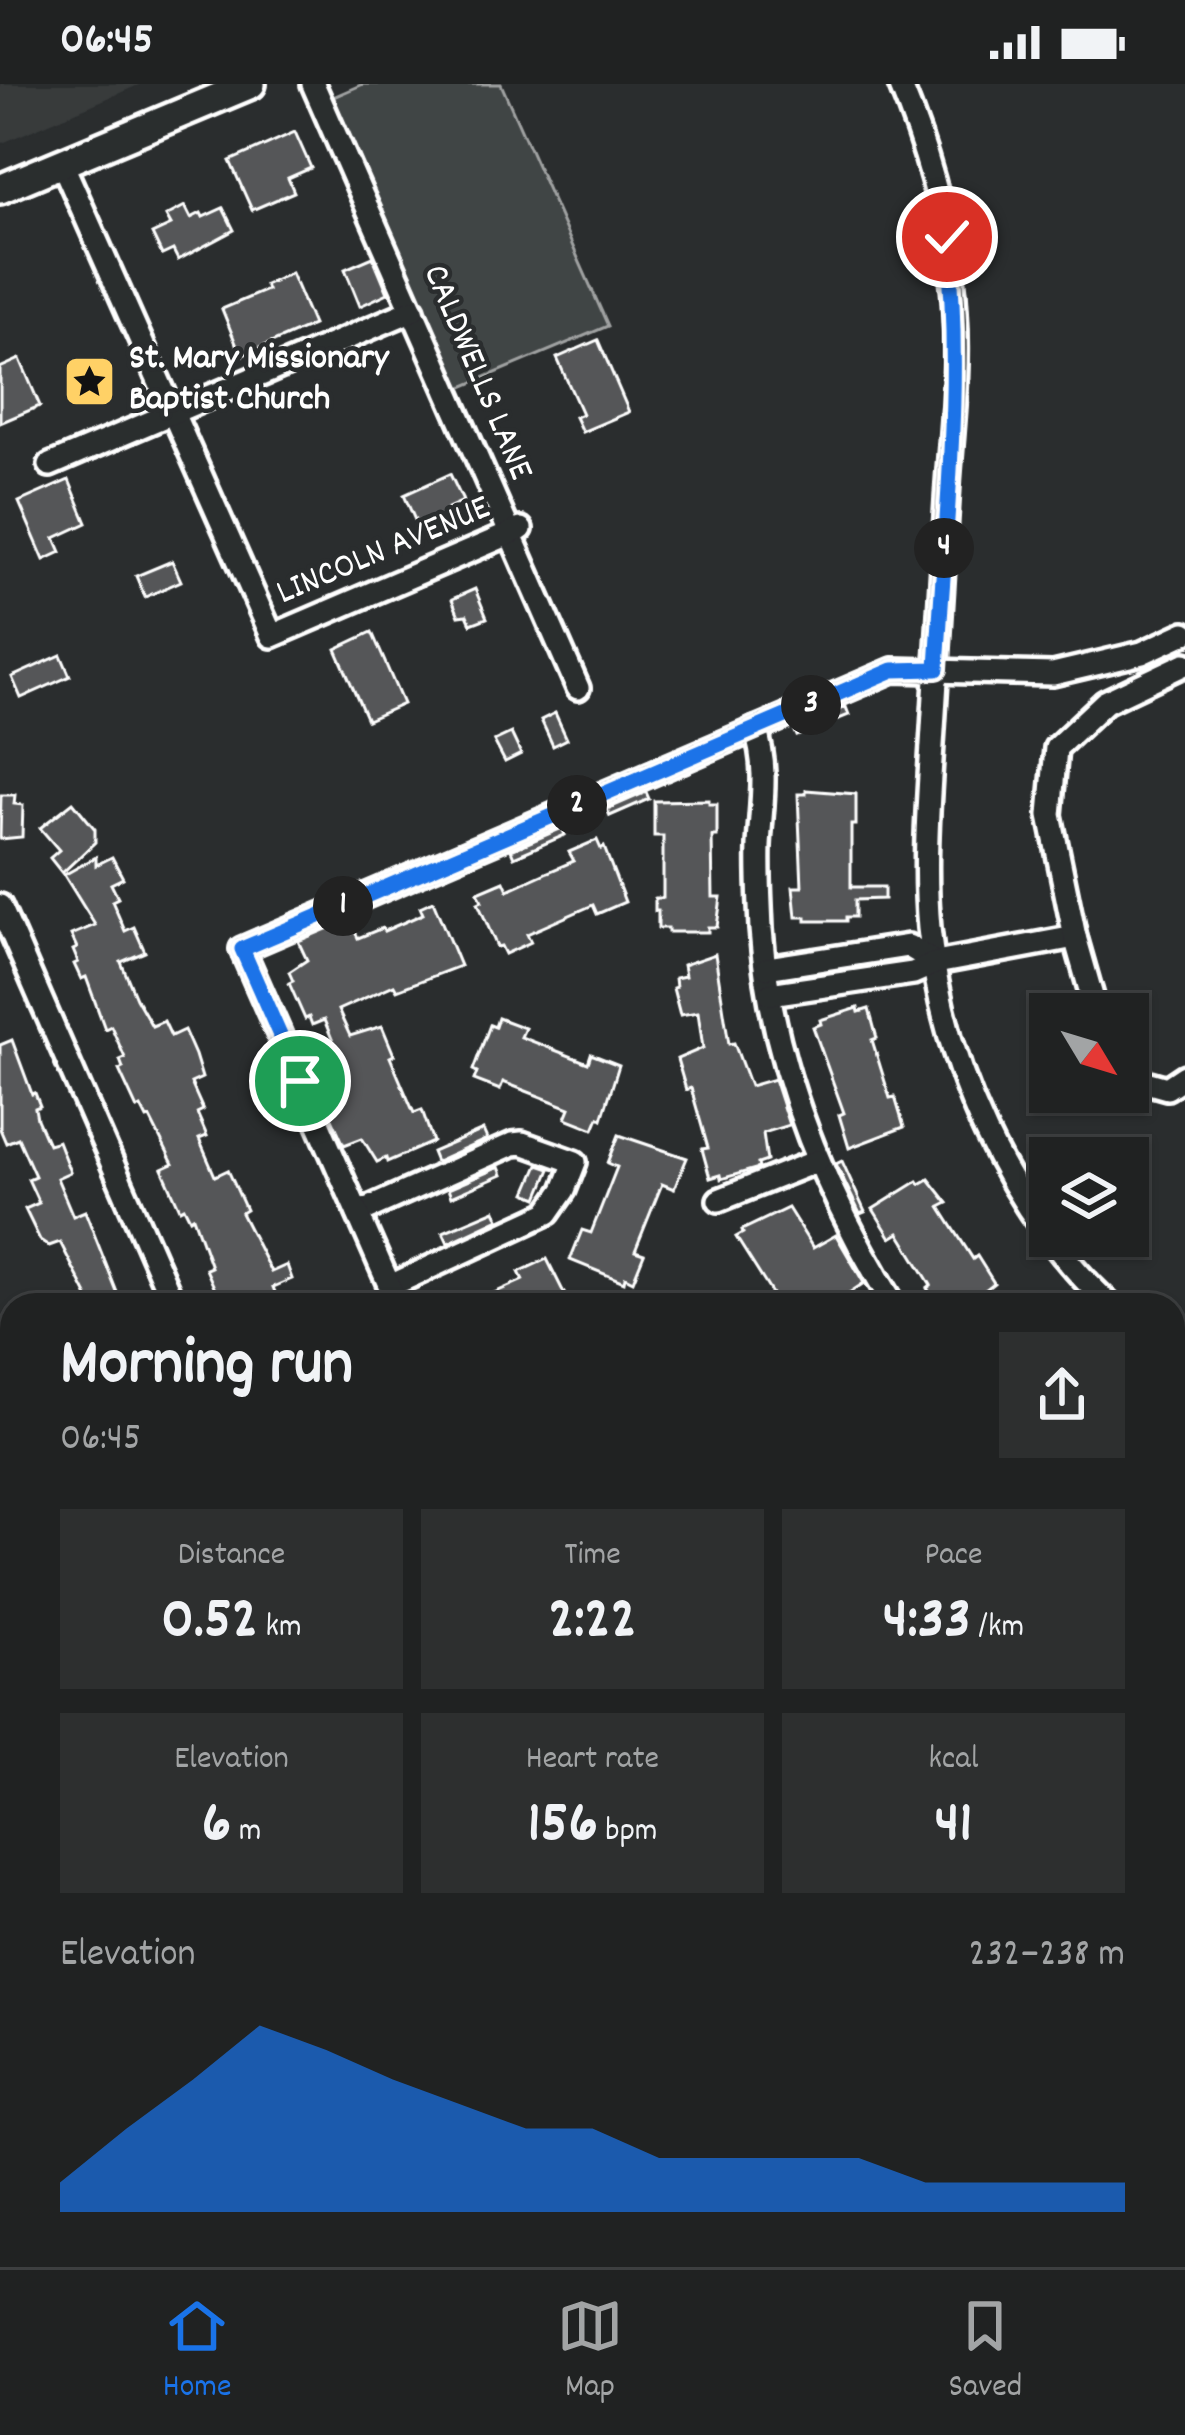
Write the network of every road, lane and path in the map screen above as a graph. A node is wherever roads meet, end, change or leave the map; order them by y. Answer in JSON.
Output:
{"nodes":[{"id":1,"x":313,"y":84,"type":"edge"},
{"id":2,"x":900,"y":84,"type":"edge"},
{"id":3,"x":236,"y":87,"type":"edge"},
{"id":4,"x":62,"y":163,"type":"junction"},
{"id":5,"x":0,"y":189,"type":"edge"},
{"id":6,"x":413,"y":310,"type":"junction"},
{"id":7,"x":172,"y":411,"type":"junction"},
{"id":8,"x":50,"y":465,"type":"dead end"},
{"id":9,"x":515,"y":531,"type":"junction"},
{"id":10,"x":1185,"y":633,"type":"edge"},
{"id":11,"x":1185,"y":664,"type":"edge"},
{"id":12,"x":937,"y":669,"type":"junction"},
{"id":13,"x":578,"y":688,"type":"dead end"},
{"id":14,"x":754,"y":729,"type":"junction"},
{"id":15,"x":1,"y":905,"type":"edge"},
{"id":16,"x":1075,"y":937,"type":"junction"},
{"id":17,"x":936,"y":963,"type":"junction"},
{"id":18,"x":766,"y":968,"type":"junction"},
{"id":19,"x":1091,"y":993,"type":"edge"},
{"id":20,"x":770,"y":994,"type":"junction"},
{"id":21,"x":1185,"y":1076,"type":"edge"},
{"id":22,"x":1149,"y":1083,"type":"edge"},
{"id":23,"x":817,"y":1161,"type":"junction"},
{"id":24,"x":719,"y":1200,"type":"dead end"},
{"id":25,"x":358,"y":1214,"type":"junction"},
{"id":26,"x":169,"y":1293,"type":"edge"},
{"id":27,"x":393,"y":1293,"type":"edge"},
{"id":28,"x":398,"y":1293,"type":"edge"},
{"id":29,"x":886,"y":1293,"type":"edge"},
{"id":30,"x":1099,"y":1293,"type":"edge"}],
"edges":[{"from":1,"to":6,"type":"street","name":"CALDWELLS LANE"},
{"from":2,"to":12,"type":"street"},
{"from":3,"to":4,"type":"main road"},
{"from":4,"to":5,"type":"main road"},
{"from":4,"to":7,"type":"street"},
{"from":6,"to":7,"type":"street"},
{"from":6,"to":9,"type":"street","name":"CALDWELLS LANE"},
{"from":7,"to":8,"type":"street"},
{"from":7,"to":9,"type":"street","name":"LINCOLN AVENUE"},
{"from":9,"to":13,"type":"street","name":"CALDWELLS LANE"},
{"from":10,"to":12,"type":"street"},
{"from":11,"to":16,"type":"street"},
{"from":12,"to":14,"type":"street"},
{"from":12,"to":17,"type":"street"},
{"from":14,"to":18,"type":"street"},
{"from":14,"to":25,"type":"street"},
{"from":15,"to":26,"type":"street"},
{"from":16,"to":17,"type":"street"},
{"from":16,"to":19,"type":"street"},
{"from":17,"to":18,"type":"street"},
{"from":17,"to":20,"type":"street"},
{"from":17,"to":30,"type":"street"},
{"from":18,"to":20,"type":"street"},
{"from":20,"to":23,"type":"street"},
{"from":21,"to":22,"type":"street"},
{"from":23,"to":24,"type":"street"},
{"from":23,"to":29,"type":"street"},
{"from":25,"to":27,"type":"street"},
{"from":25,"to":28,"type":"street"}]}
